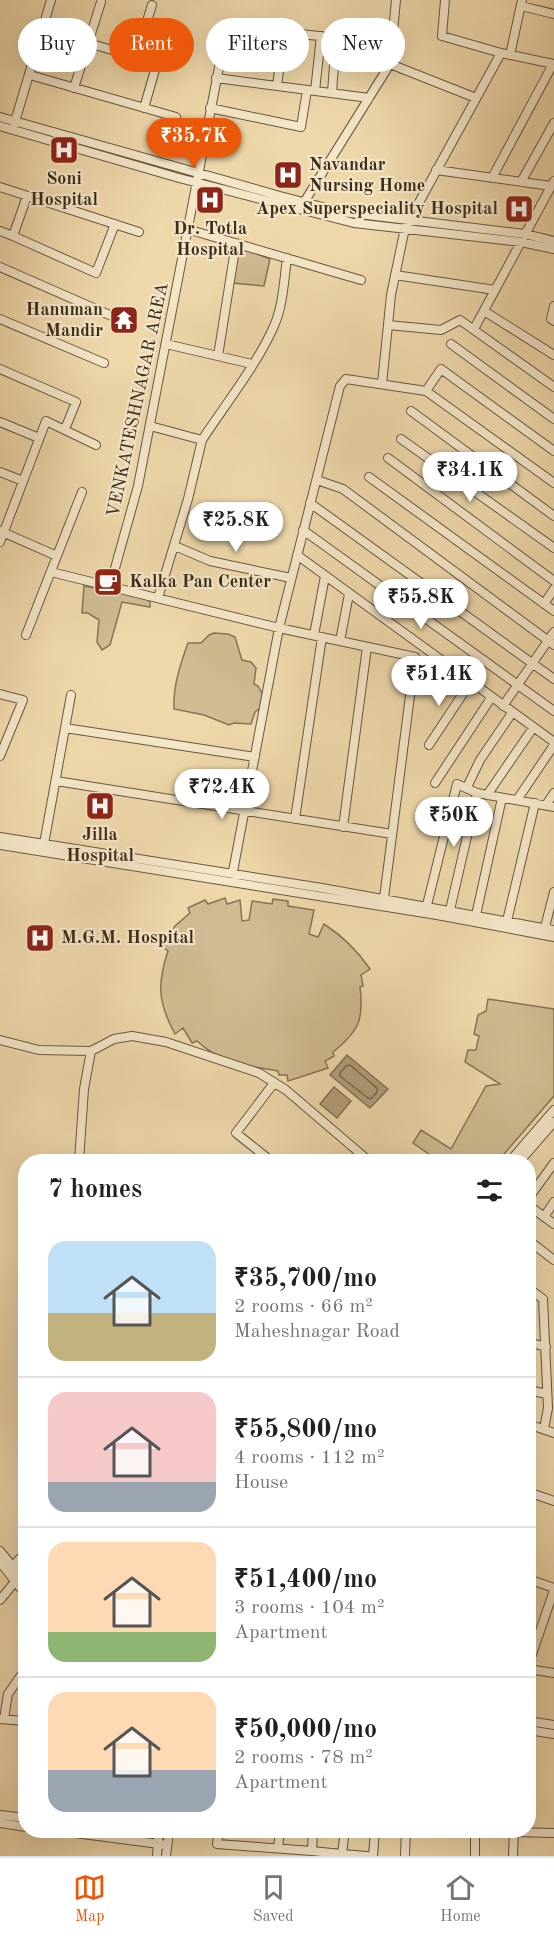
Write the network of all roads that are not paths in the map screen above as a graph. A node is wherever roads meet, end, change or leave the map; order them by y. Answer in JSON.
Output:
{"nodes":[{"id":1,"x":51,"y":0,"type":"edge"},
{"id":2,"x":396,"y":0,"type":"edge"},
{"id":3,"x":445,"y":0,"type":"edge"},
{"id":4,"x":101,"y":2,"type":"dead end"},
{"id":5,"x":522,"y":3,"type":"edge"},
{"id":6,"x":152,"y":4,"type":"dead end"},
{"id":7,"x":554,"y":14,"type":"edge"},
{"id":8,"x":96,"y":18,"type":"edge"},
{"id":9,"x":148,"y":18,"type":"edge"},
{"id":10,"x":395,"y":18,"type":"edge"},
{"id":11,"x":309,"y":35,"type":"edge"},
{"id":12,"x":321,"y":36,"type":"joint"},
{"id":13,"x":503,"y":53,"type":"junction"},
{"id":14,"x":554,"y":64,"type":"edge"},
{"id":15,"x":405,"y":70,"type":"edge"},
{"id":16,"x":79,"y":72,"type":"edge"},
{"id":17,"x":155,"y":72,"type":"edge"},
{"id":18,"x":217,"y":72,"type":"edge"},
{"id":19,"x":280,"y":72,"type":"edge"},
{"id":20,"x":334,"y":72,"type":"edge"},
{"id":21,"x":385,"y":72,"type":"edge"},
{"id":22,"x":30,"y":75,"type":"junction"},
{"id":23,"x":216,"y":78,"type":"junction"},
{"id":24,"x":278,"y":86,"type":"junction"},
{"id":25,"x":74,"y":88,"type":"junction"},
{"id":26,"x":311,"y":90,"type":"junction"},
{"id":27,"x":332,"y":93,"type":"junction"},
{"id":28,"x":472,"y":97,"type":"junction"},
{"id":29,"x":369,"y":98,"type":"junction"},
{"id":30,"x":144,"y":108,"type":"junction"},
{"id":31,"x":210,"y":108,"type":"junction"},
{"id":32,"x":0,"y":117,"type":"edge"},
{"id":33,"x":176,"y":117,"type":"dead end"},
{"id":34,"x":554,"y":123,"type":"edge"},
{"id":35,"x":13,"y":125,"type":"junction"},
{"id":36,"x":0,"y":126,"type":"edge"},
{"id":37,"x":436,"y":170,"type":"junction"},
{"id":38,"x":198,"y":173,"type":"junction"},
{"id":39,"x":492,"y":178,"type":"junction"},
{"id":40,"x":196,"y":182,"type":"junction"},
{"id":41,"x":521,"y":182,"type":"junction"},
{"id":42,"x":553,"y":184,"type":"edge"},
{"id":43,"x":0,"y":187,"type":"edge"},
{"id":44,"x":27,"y":196,"type":"junction"},
{"id":45,"x":305,"y":202,"type":"junction"},
{"id":46,"x":299,"y":210,"type":"junction"},
{"id":47,"x":388,"y":222,"type":"junction"},
{"id":48,"x":115,"y":224,"type":"junction"},
{"id":49,"x":404,"y":224,"type":"junction"},
{"id":50,"x":187,"y":229,"type":"junction"},
{"id":51,"x":0,"y":231,"type":"edge"},
{"id":52,"x":139,"y":232,"type":"dead end"},
{"id":53,"x":13,"y":236,"type":"junction"},
{"id":54,"x":523,"y":238,"type":"junction"},
{"id":55,"x":554,"y":241,"type":"edge"},
{"id":56,"x":236,"y":243,"type":"junction"},
{"id":57,"x":554,"y":249,"type":"edge"},
{"id":58,"x":286,"y":258,"type":"junction"},
{"id":59,"x":0,"y":267,"type":"edge"},
{"id":60,"x":395,"y":275,"type":"junction"},
{"id":61,"x":361,"y":280,"type":"dead end"},
{"id":62,"x":495,"y":290,"type":"junction"},
{"id":63,"x":554,"y":306,"type":"edge"},
{"id":64,"x":484,"y":311,"type":"junction"},
{"id":65,"x":0,"y":319,"type":"edge"},
{"id":66,"x":121,"y":320,"type":"dead end"},
{"id":67,"x":554,"y":321,"type":"edge"},
{"id":68,"x":388,"y":325,"type":"junction"},
{"id":69,"x":474,"y":329,"type":"junction"},
{"id":70,"x":166,"y":344,"type":"junction"},
{"id":71,"x":451,"y":344,"type":"dead end"},
{"id":72,"x":554,"y":355,"type":"edge"},
{"id":73,"x":218,"y":356,"type":"junction"},
{"id":74,"x":104,"y":363,"type":"dead end"},
{"id":75,"x":252,"y":364,"type":"junction"},
{"id":76,"x":0,"y":369,"type":"edge"},
{"id":77,"x":382,"y":384,"type":"junction"},
{"id":78,"x":554,"y":387,"type":"edge"},
{"id":79,"x":426,"y":391,"type":"junction"},
{"id":80,"x":411,"y":411,"type":"dead end"},
{"id":81,"x":554,"y":420,"type":"edge"},
{"id":82,"x":0,"y":422,"type":"edge"},
{"id":83,"x":150,"y":426,"type":"junction"},
{"id":84,"x":64,"y":429,"type":"junction"},
{"id":85,"x":39,"y":438,"type":"junction"},
{"id":86,"x":401,"y":439,"type":"dead end"},
{"id":87,"x":202,"y":440,"type":"junction"},
{"id":88,"x":96,"y":445,"type":"dead end"},
{"id":89,"x":554,"y":451,"type":"edge"},
{"id":90,"x":388,"y":458,"type":"dead end"},
{"id":91,"x":0,"y":472,"type":"edge"},
{"id":92,"x":369,"y":477,"type":"dead end"},
{"id":93,"x":317,"y":480,"type":"junction"},
{"id":94,"x":23,"y":481,"type":"junction"},
{"id":95,"x":554,"y":483,"type":"edge"},
{"id":96,"x":82,"y":492,"type":"dead end"},
{"id":97,"x":310,"y":502,"type":"junction"},
{"id":98,"x":554,"y":516,"type":"edge"},
{"id":99,"x":303,"y":530,"type":"junction"},
{"id":100,"x":2,"y":532,"type":"edge"},
{"id":101,"x":0,"y":542,"type":"edge"},
{"id":102,"x":174,"y":546,"type":"junction"},
{"id":103,"x":554,"y":548,"type":"edge"},
{"id":104,"x":297,"y":555,"type":"junction"},
{"id":105,"x":57,"y":556,"type":"junction"},
{"id":106,"x":51,"y":572,"type":"junction"},
{"id":107,"x":325,"y":576,"type":"junction"},
{"id":108,"x":291,"y":578,"type":"junction"},
{"id":109,"x":554,"y":581,"type":"edge"},
{"id":110,"x":110,"y":586,"type":"junction"},
{"id":111,"x":554,"y":589,"type":"edge"},
{"id":112,"x":349,"y":594,"type":"junction"},
{"id":113,"x":158,"y":598,"type":"junction"},
{"id":114,"x":544,"y":604,"type":"junction"},
{"id":115,"x":554,"y":611,"type":"edge"},
{"id":116,"x":279,"y":628,"type":"junction"},
{"id":117,"x":554,"y":632,"type":"edge"},
{"id":118,"x":26,"y":635,"type":"dead end"},
{"id":119,"x":318,"y":636,"type":"junction"},
{"id":120,"x":340,"y":641,"type":"junction"},
{"id":121,"x":551,"y":642,"type":"edge"},
{"id":122,"x":367,"y":646,"type":"junction"},
{"id":123,"x":532,"y":663,"type":"junction"},
{"id":124,"x":554,"y":679,"type":"edge"},
{"id":125,"x":471,"y":683,"type":"junction"},
{"id":126,"x":518,"y":684,"type":"junction"},
{"id":127,"x":0,"y":694,"type":"edge"},
{"id":128,"x":71,"y":695,"type":"dead end"},
{"id":129,"x":491,"y":698,"type":"junction"},
{"id":130,"x":503,"y":706,"type":"junction"},
{"id":131,"x":554,"y":711,"type":"edge"},
{"id":132,"x":512,"y":713,"type":"junction"},
{"id":133,"x":65,"y":728,"type":"junction"},
{"id":134,"x":533,"y":728,"type":"junction"},
{"id":135,"x":554,"y":744,"type":"edge"},
{"id":136,"x":429,"y":745,"type":"dead end"},
{"id":137,"x":0,"y":756,"type":"edge"},
{"id":138,"x":255,"y":757,"type":"junction"},
{"id":139,"x":56,"y":781,"type":"junction"},
{"id":140,"x":435,"y":783,"type":"dead end"},
{"id":141,"x":467,"y":787,"type":"junction"},
{"id":142,"x":477,"y":793,"type":"junction"},
{"id":143,"x":554,"y":793,"type":"edge"},
{"id":144,"x":487,"y":795,"type":"junction"},
{"id":145,"x":502,"y":798,"type":"junction"},
{"id":146,"x":517,"y":800,"type":"junction"},
{"id":147,"x":535,"y":803,"type":"junction"},
{"id":148,"x":550,"y":806,"type":"edge"},
{"id":149,"x":245,"y":811,"type":"junction"},
{"id":150,"x":295,"y":819,"type":"junction"},
{"id":151,"x":343,"y":827,"type":"junction"},
{"id":152,"x":392,"y":834,"type":"junction"},
{"id":153,"x":0,"y":837,"type":"edge"},
{"id":154,"x":44,"y":844,"type":"junction"},
{"id":155,"x":0,"y":845,"type":"edge"},
{"id":156,"x":232,"y":878,"type":"junction"},
{"id":157,"x":554,"y":895,"type":"edge"},
{"id":158,"x":384,"y":898,"type":"junction"},
{"id":159,"x":427,"y":905,"type":"junction"},
{"id":160,"x":450,"y":910,"type":"junction"},
{"id":161,"x":476,"y":915,"type":"junction"},
{"id":162,"x":507,"y":921,"type":"junction"},
{"id":163,"x":554,"y":930,"type":"edge"},
{"id":164,"x":544,"y":932,"type":"junction"},
{"id":165,"x":554,"y":937,"type":"edge"},
{"id":166,"x":0,"y":1040,"type":"edge"},
{"id":167,"x":91,"y":1051,"type":"junction"},
{"id":168,"x":274,"y":1083,"type":"junction"},
{"id":169,"x":554,"y":1110,"type":"edge"},
{"id":170,"x":554,"y":1122,"type":"edge"},
{"id":171,"x":79,"y":1154,"type":"edge"},
{"id":172,"x":262,"y":1154,"type":"edge"},
{"id":173,"x":361,"y":1154,"type":"edge"},
{"id":174,"x":516,"y":1154,"type":"edge"},
{"id":175,"x":526,"y":1154,"type":"edge"},
{"id":176,"x":554,"y":1163,"type":"edge"},
{"id":177,"x":536,"y":1187,"type":"edge"},
{"id":178,"x":554,"y":1202,"type":"edge"},
{"id":179,"x":536,"y":1211,"type":"edge"},
{"id":180,"x":543,"y":1217,"type":"junction"},
{"id":181,"x":554,"y":1224,"type":"edge"},
{"id":182,"x":536,"y":1246,"type":"edge"},
{"id":183,"x":554,"y":1260,"type":"edge"},
{"id":184,"x":536,"y":1294,"type":"edge"},
{"id":185,"x":536,"y":1344,"type":"edge"},
{"id":186,"x":546,"y":1347,"type":"junction"},
{"id":187,"x":536,"y":1392,"type":"edge"},
{"id":188,"x":547,"y":1394,"type":"junction"},
{"id":189,"x":536,"y":1426,"type":"edge"},
{"id":190,"x":544,"y":1429,"type":"junction"},
{"id":191,"x":554,"y":1433,"type":"edge"},
{"id":192,"x":536,"y":1495,"type":"edge"},
{"id":193,"x":554,"y":1501,"type":"edge"},
{"id":194,"x":0,"y":1551,"type":"edge"},
{"id":195,"x":18,"y":1560,"type":"edge"},
{"id":196,"x":0,"y":1562,"type":"edge"},
{"id":197,"x":10,"y":1569,"type":"junction"},
{"id":198,"x":18,"y":1579,"type":"edge"},
{"id":199,"x":536,"y":1582,"type":"edge"},
{"id":200,"x":18,"y":1583,"type":"edge"},
{"id":201,"x":554,"y":1589,"type":"edge"},
{"id":202,"x":0,"y":1600,"type":"edge"},
{"id":203,"x":536,"y":1644,"type":"edge"},
{"id":204,"x":536,"y":1670,"type":"edge"},
{"id":205,"x":554,"y":1673,"type":"edge"},
{"id":206,"x":18,"y":1680,"type":"edge"},
{"id":207,"x":2,"y":1719,"type":"edge"},
{"id":208,"x":18,"y":1720,"type":"edge"},
{"id":209,"x":536,"y":1722,"type":"edge"},
{"id":210,"x":554,"y":1725,"type":"edge"},
{"id":211,"x":536,"y":1731,"type":"edge"},
{"id":212,"x":554,"y":1734,"type":"edge"},
{"id":213,"x":0,"y":1815,"type":"edge"},
{"id":214,"x":18,"y":1817,"type":"edge"},
{"id":215,"x":0,"y":1823,"type":"edge"},
{"id":216,"x":18,"y":1826,"type":"edge"},
{"id":217,"x":536,"y":1832,"type":"edge"},
{"id":218,"x":554,"y":1833,"type":"edge"},
{"id":219,"x":112,"y":1838,"type":"edge"},
{"id":220,"x":158,"y":1838,"type":"edge"},
{"id":221,"x":168,"y":1838,"type":"edge"},
{"id":222,"x":218,"y":1838,"type":"edge"},
{"id":223,"x":279,"y":1838,"type":"edge"},
{"id":224,"x":313,"y":1838,"type":"edge"},
{"id":225,"x":344,"y":1838,"type":"edge"},
{"id":226,"x":374,"y":1838,"type":"edge"},
{"id":227,"x":406,"y":1838,"type":"edge"},
{"id":228,"x":475,"y":1838,"type":"edge"},
{"id":229,"x":514,"y":1838,"type":"edge"},
{"id":230,"x":158,"y":1844,"type":"junction"},
{"id":231,"x":167,"y":1845,"type":"junction"},
{"id":232,"x":278,"y":1848,"type":"junction"},
{"id":233,"x":312,"y":1851,"type":"junction"},
{"id":234,"x":342,"y":1854,"type":"junction"},
{"id":235,"x":157,"y":1856,"type":"edge"},
{"id":236,"x":166,"y":1856,"type":"edge"},
{"id":237,"x":367,"y":1856,"type":"edge"},
{"id":238,"x":373,"y":1856,"type":"edge"},
{"id":239,"x":405,"y":1856,"type":"edge"},
{"id":240,"x":475,"y":1856,"type":"edge"},
{"id":241,"x":513,"y":1856,"type":"edge"}],
"edges":[{"from":1,"to":22,"type":"street"},
{"from":2,"to":10,"type":"street"},
{"from":3,"to":13,"type":"street"},
{"from":4,"to":8,"type":"street"},
{"from":5,"to":7,"type":"street"},
{"from":5,"to":13,"type":"street"},
{"from":6,"to":9,"type":"street"},
{"from":11,"to":12,"type":"street"},
{"from":12,"to":26,"type":"street"},
{"from":13,"to":14,"type":"street"},
{"from":13,"to":28,"type":"street"},
{"from":14,"to":39,"type":"street"},
{"from":15,"to":28,"type":"street"},
{"from":16,"to":25,"type":"street"},
{"from":17,"to":30,"type":"street"},
{"from":18,"to":23,"type":"street","name":"VENKATESHNAGAR AREA"},
{"from":19,"to":24,"type":"street"},
{"from":20,"to":27,"type":"street"},
{"from":21,"to":29,"type":"street"},
{"from":22,"to":25,"type":"street"},
{"from":22,"to":35,"type":"street"},
{"from":23,"to":24,"type":"street"},
{"from":23,"to":31,"type":"street","name":"VENKATESHNAGAR AREA"},
{"from":24,"to":26,"type":"street"},
{"from":25,"to":30,"type":"street"},
{"from":26,"to":27,"type":"street"},
{"from":26,"to":31,"type":"street"},
{"from":27,"to":29,"type":"street"},
{"from":28,"to":37,"type":"street"},
{"from":29,"to":45,"type":"street"},
{"from":30,"to":33,"type":"street"},
{"from":31,"to":38,"type":"street","name":"VENKATESHNAGAR AREA"},
{"from":32,"to":35,"type":"street"},
{"from":34,"to":41,"type":"street"},
{"from":35,"to":36,"type":"street"},
{"from":35,"to":38,"type":"street"},
{"from":35,"to":40,"type":"street"},
{"from":37,"to":39,"type":"street"},
{"from":37,"to":49,"type":"street"},
{"from":38,"to":40,"type":"street","name":"VENKATESHNAGAR AREA"},
{"from":38,"to":45,"type":"street"},
{"from":39,"to":41,"type":"street"},
{"from":40,"to":46,"type":"street"},
{"from":40,"to":50,"type":"street","name":"VENKATESHNAGAR AREA"},
{"from":41,"to":42,"type":"street"},
{"from":42,"to":54,"type":"street"},
{"from":43,"to":44,"type":"street"},
{"from":44,"to":48,"type":"street"},
{"from":44,"to":53,"type":"street"},
{"from":45,"to":46,"type":"street"},
{"from":45,"to":47,"type":"street"},
{"from":46,"to":47,"type":"street"},
{"from":47,"to":49,"type":"street"},
{"from":48,"to":52,"type":"street"},
{"from":48,"to":53,"type":"street"},
{"from":49,"to":54,"type":"street"},
{"from":49,"to":60,"type":"street"},
{"from":50,"to":56,"type":"street"},
{"from":50,"to":70,"type":"street","name":"VENKATESHNAGAR AREA"},
{"from":51,"to":53,"type":"street"},
{"from":54,"to":55,"type":"street"},
{"from":54,"to":57,"type":"street"},
{"from":54,"to":62,"type":"street"},
{"from":56,"to":58,"type":"street"},
{"from":56,"to":73,"type":"street"},
{"from":58,"to":61,"type":"street"},
{"from":58,"to":75,"type":"street"},
{"from":59,"to":66,"type":"street"},
{"from":60,"to":62,"type":"street"},
{"from":60,"to":68,"type":"street"},
{"from":62,"to":64,"type":"street"},
{"from":63,"to":67,"type":"street"},
{"from":64,"to":69,"type":"street"},
{"from":64,"to":72,"type":"street"},
{"from":65,"to":74,"type":"street"},
{"from":68,"to":69,"type":"street"},
{"from":68,"to":77,"type":"street"},
{"from":69,"to":78,"type":"street"},
{"from":70,"to":73,"type":"street"},
{"from":70,"to":83,"type":"street","name":"VENKATESHNAGAR AREA"},
{"from":71,"to":81,"type":"street"},
{"from":73,"to":75,"type":"street"},
{"from":75,"to":87,"type":"street"},
{"from":76,"to":84,"type":"street"},
{"from":77,"to":79,"type":"street"},
{"from":77,"to":93,"type":"street"},
{"from":79,"to":89,"type":"street"},
{"from":79,"to":95,"type":"street"},
{"from":80,"to":98,"type":"street"},
{"from":82,"to":85,"type":"street"},
{"from":83,"to":87,"type":"street"},
{"from":83,"to":110,"type":"street","name":"VENKATESHNAGAR AREA"},
{"from":84,"to":85,"type":"street"},
{"from":84,"to":88,"type":"street"},
{"from":85,"to":94,"type":"street"},
{"from":86,"to":103,"type":"street"},
{"from":87,"to":102,"type":"street"},
{"from":90,"to":109,"type":"street"},
{"from":91,"to":94,"type":"street"},
{"from":92,"to":114,"type":"street"},
{"from":93,"to":97,"type":"street"},
{"from":93,"to":121,"type":"street"},
{"from":94,"to":100,"type":"street"},
{"from":96,"to":105,"type":"street"},
{"from":97,"to":99,"type":"street"},
{"from":97,"to":123,"type":"street"},
{"from":99,"to":104,"type":"street"},
{"from":99,"to":126,"type":"street"},
{"from":100,"to":101,"type":"street"},
{"from":100,"to":105,"type":"street"},
{"from":102,"to":108,"type":"street"},
{"from":102,"to":113,"type":"street"},
{"from":104,"to":107,"type":"street"},
{"from":104,"to":108,"type":"street"},
{"from":105,"to":106,"type":"street"},
{"from":106,"to":110,"type":"street"},
{"from":106,"to":118,"type":"street"},
{"from":107,"to":112,"type":"street"},
{"from":107,"to":119,"type":"street"},
{"from":108,"to":116,"type":"street"},
{"from":110,"to":113,"type":"street"},
{"from":111,"to":114,"type":"street"},
{"from":112,"to":120,"type":"street"},
{"from":112,"to":125,"type":"street"},
{"from":113,"to":116,"type":"street"},
{"from":114,"to":115,"type":"street"},
{"from":116,"to":119,"type":"street"},
{"from":116,"to":138,"type":"street"},
{"from":117,"to":121,"type":"street"},
{"from":119,"to":120,"type":"street"},
{"from":119,"to":150,"type":"street"},
{"from":120,"to":122,"type":"street"},
{"from":121,"to":123,"type":"street"},
{"from":122,"to":151,"type":"street"},
{"from":122,"to":152,"type":"street"},
{"from":123,"to":124,"type":"street"},
{"from":123,"to":126,"type":"street"},
{"from":125,"to":129,"type":"street"},
{"from":125,"to":136,"type":"street"},
{"from":126,"to":130,"type":"street"},
{"from":126,"to":131,"type":"street"},
{"from":127,"to":137,"type":"street"},
{"from":128,"to":133,"type":"street"},
{"from":129,"to":130,"type":"street"},
{"from":129,"to":140,"type":"street"},
{"from":130,"to":132,"type":"street"},
{"from":132,"to":134,"type":"street"},
{"from":132,"to":141,"type":"street"},
{"from":133,"to":138,"type":"street"},
{"from":133,"to":139,"type":"street"},
{"from":134,"to":135,"type":"street"},
{"from":134,"to":144,"type":"street"},
{"from":135,"to":146,"type":"street"},
{"from":138,"to":149,"type":"street"},
{"from":139,"to":149,"type":"street"},
{"from":139,"to":154,"type":"street"},
{"from":141,"to":142,"type":"street"},
{"from":141,"to":159,"type":"street"},
{"from":142,"to":144,"type":"street"},
{"from":142,"to":160,"type":"street"},
{"from":143,"to":148,"type":"street"},
{"from":144,"to":145,"type":"street"},
{"from":145,"to":146,"type":"street"},
{"from":145,"to":161,"type":"street"},
{"from":146,"to":147,"type":"street"},
{"from":147,"to":148,"type":"street"},
{"from":147,"to":162,"type":"street"},
{"from":149,"to":150,"type":"street"},
{"from":149,"to":156,"type":"street"},
{"from":150,"to":151,"type":"street"},
{"from":151,"to":152,"type":"street"},
{"from":152,"to":158,"type":"street"},
{"from":153,"to":154,"type":"street"},
{"from":154,"to":156,"type":"street"},
{"from":155,"to":156,"type":"street"},
{"from":156,"to":158,"type":"street"},
{"from":156,"to":164,"type":"street"},
{"from":157,"to":164,"type":"street"},
{"from":158,"to":159,"type":"street"},
{"from":159,"to":160,"type":"street"},
{"from":160,"to":161,"type":"street"},
{"from":161,"to":162,"type":"street"},
{"from":162,"to":164,"type":"street"},
{"from":163,"to":164,"type":"street"},
{"from":164,"to":165,"type":"street"},
{"from":166,"to":167,"type":"street"},
{"from":167,"to":168,"type":"street"},
{"from":167,"to":171,"type":"street"},
{"from":168,"to":172,"type":"street"},
{"from":168,"to":173,"type":"street"},
{"from":169,"to":174,"type":"street"},
{"from":170,"to":175,"type":"street"},
{"from":176,"to":177,"type":"street"},
{"from":178,"to":180,"type":"street"},
{"from":179,"to":180,"type":"street"},
{"from":180,"to":181,"type":"street"},
{"from":182,"to":183,"type":"street"},
{"from":184,"to":186,"type":"street"},
{"from":185,"to":186,"type":"street"},
{"from":186,"to":188,"type":"street"},
{"from":187,"to":188,"type":"street"},
{"from":188,"to":190,"type":"street"},
{"from":189,"to":190,"type":"street"},
{"from":190,"to":191,"type":"street"},
{"from":192,"to":193,"type":"street"},
{"from":194,"to":197,"type":"street"},
{"from":195,"to":197,"type":"street"},
{"from":196,"to":197,"type":"street"},
{"from":197,"to":198,"type":"street"},
{"from":199,"to":201,"type":"street"},
{"from":200,"to":202,"type":"street"},
{"from":201,"to":203,"type":"street"},
{"from":204,"to":205,"type":"street"},
{"from":206,"to":207,"type":"street"},
{"from":207,"to":208,"type":"street"},
{"from":209,"to":210,"type":"street"},
{"from":211,"to":212,"type":"street"},
{"from":213,"to":214,"type":"street"},
{"from":215,"to":216,"type":"street"},
{"from":217,"to":218,"type":"street"},
{"from":219,"to":230,"type":"street"},
{"from":220,"to":230,"type":"street"},
{"from":221,"to":231,"type":"street"},
{"from":222,"to":232,"type":"street"},
{"from":223,"to":232,"type":"street"},
{"from":224,"to":233,"type":"street"},
{"from":225,"to":234,"type":"street"},
{"from":226,"to":238,"type":"street"},
{"from":227,"to":239,"type":"street"},
{"from":228,"to":240,"type":"street"},
{"from":229,"to":241,"type":"street"},
{"from":230,"to":231,"type":"street"},
{"from":230,"to":235,"type":"street"},
{"from":231,"to":236,"type":"street"},
{"from":232,"to":233,"type":"street"},
{"from":233,"to":234,"type":"street"},
{"from":234,"to":237,"type":"street"}]}
